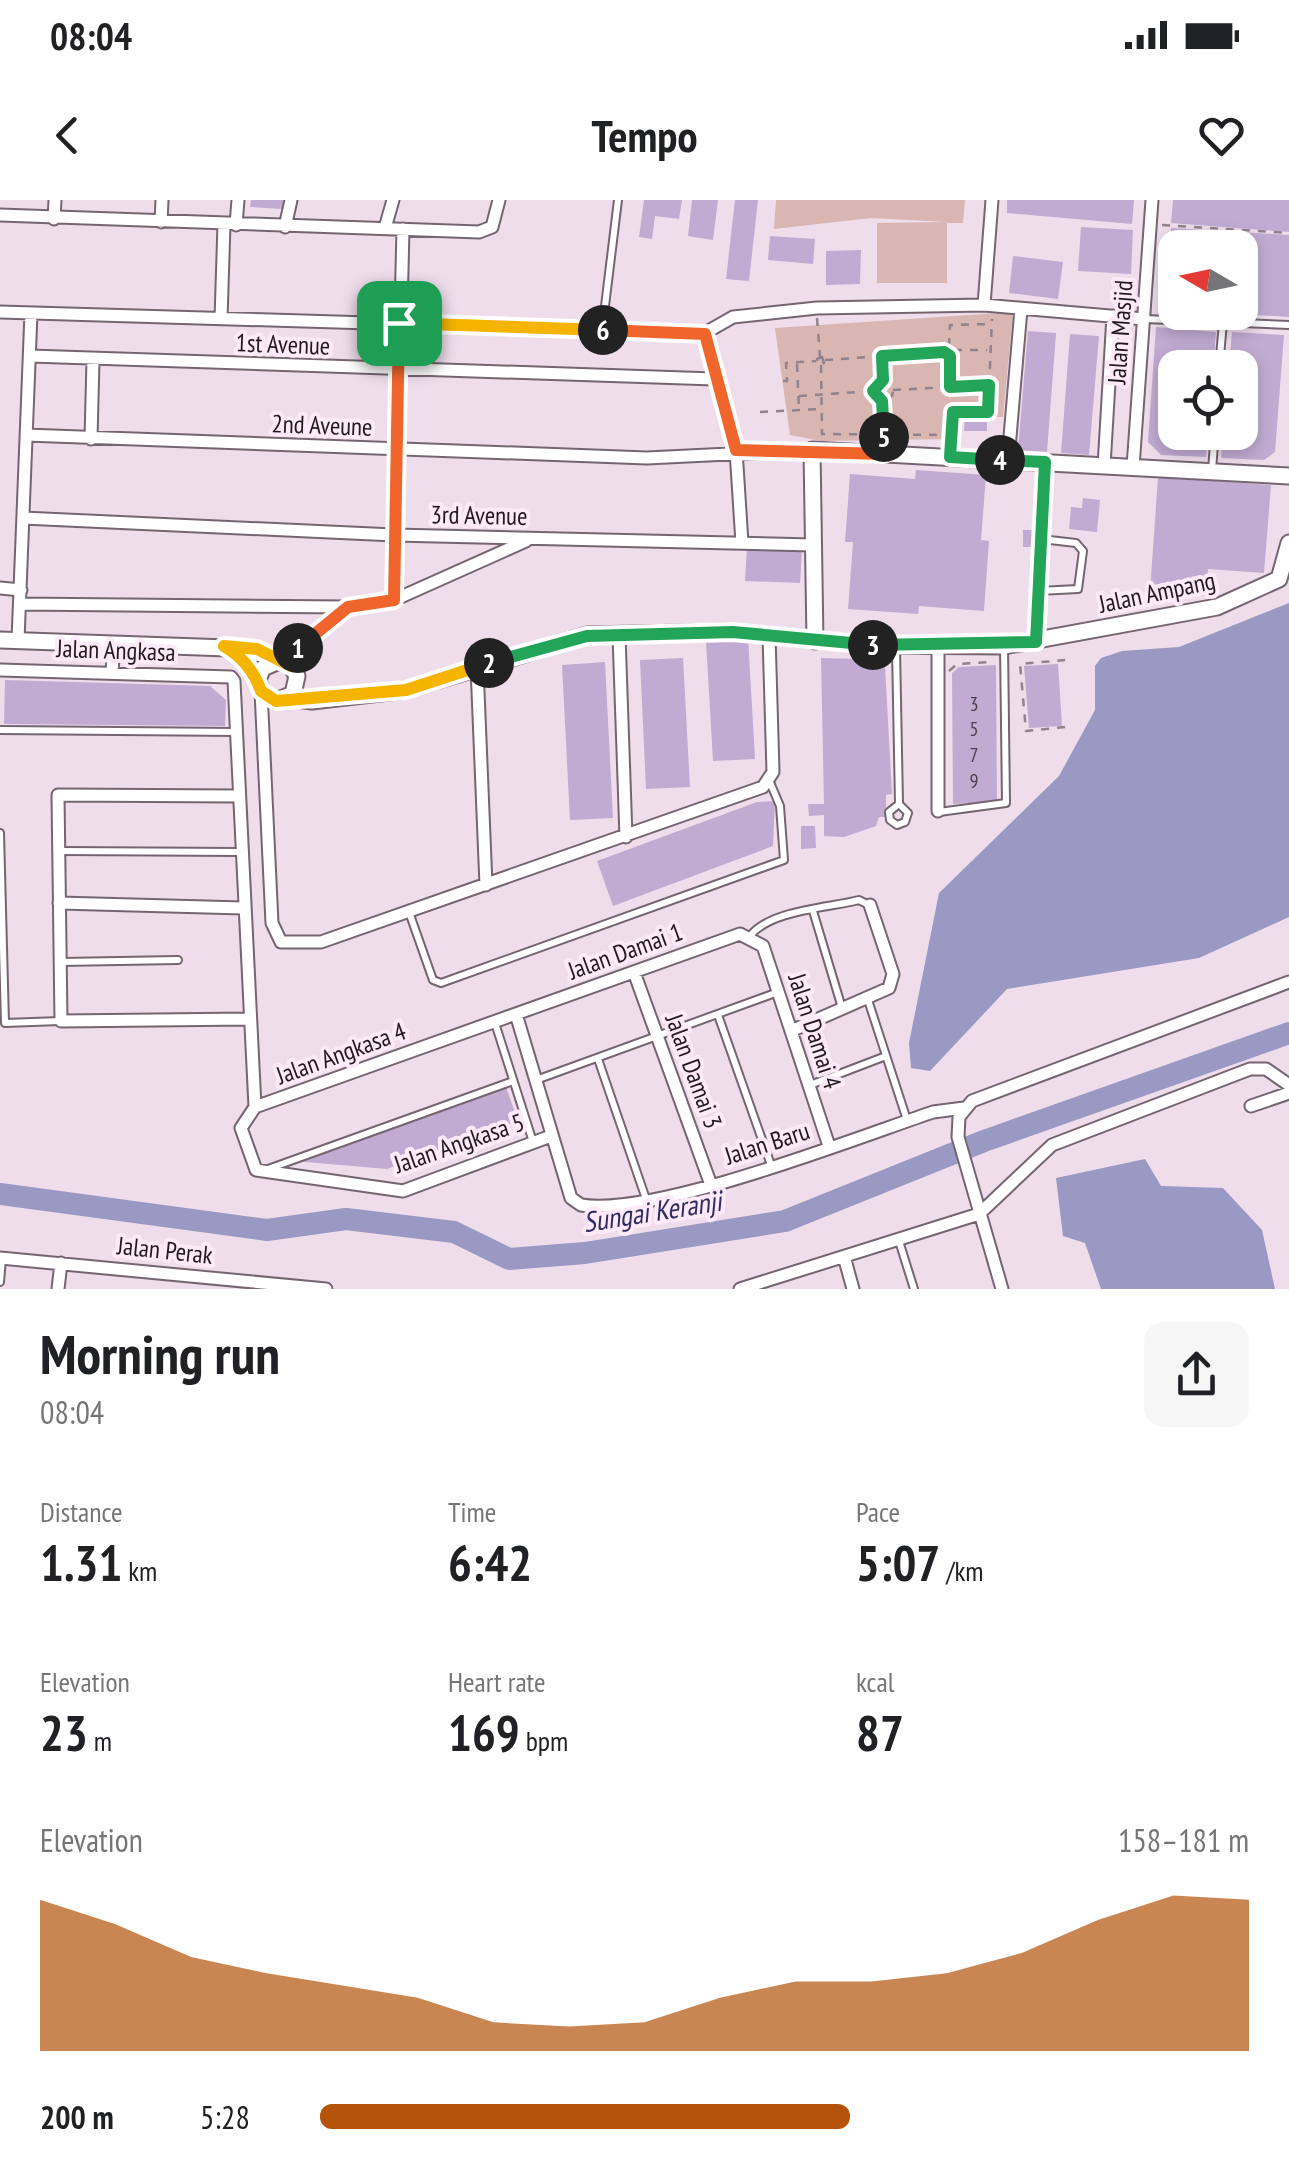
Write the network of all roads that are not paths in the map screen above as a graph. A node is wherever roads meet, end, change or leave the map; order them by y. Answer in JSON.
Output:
{"nodes":[{"id":1,"x":55,"y":200,"type":"edge"},
{"id":2,"x":162,"y":200,"type":"edge"},
{"id":3,"x":238,"y":200,"type":"edge"},
{"id":4,"x":292,"y":200,"type":"edge"},
{"id":5,"x":393,"y":200,"type":"edge"},
{"id":6,"x":499,"y":200,"type":"edge"},
{"id":7,"x":618,"y":200,"type":"edge"},
{"id":8,"x":992,"y":200,"type":"edge"},
{"id":9,"x":1152,"y":200,"type":"edge"},
{"id":10,"x":0,"y":215,"type":"edge"},
{"id":11,"x":54,"y":219,"type":"junction"},
{"id":12,"x":161,"y":222,"type":"junction"},
{"id":13,"x":230,"y":224,"type":"junction"},
{"id":14,"x":285,"y":227,"type":"junction"},
{"id":15,"x":385,"y":228,"type":"junction"},
{"id":16,"x":402,"y":229,"type":"junction"},
{"id":17,"x":605,"y":306,"type":"dead end"},
{"id":18,"x":988,"y":306,"type":"junction"},
{"id":19,"x":1021,"y":308,"type":"junction"},
{"id":20,"x":0,"y":312,"type":"edge"},
{"id":21,"x":31,"y":313,"type":"junction"},
{"id":22,"x":1113,"y":316,"type":"junction"},
{"id":23,"x":222,"y":318,"type":"junction"},
{"id":24,"x":1144,"y":318,"type":"junction"},
{"id":25,"x":1158,"y":319,"type":"edge"},
{"id":26,"x":399,"y":323,"type":"junction"},
{"id":27,"x":1258,"y":324,"type":"edge"},
{"id":28,"x":1289,"y":325,"type":"edge"},
{"id":29,"x":705,"y":334,"type":"junction"},
{"id":30,"x":30,"y":356,"type":"junction"},
{"id":31,"x":93,"y":360,"type":"junction"},
{"id":32,"x":398,"y":370,"type":"junction"},
{"id":33,"x":714,"y":379,"type":"junction"},
{"id":34,"x":26,"y":435,"type":"junction"},
{"id":35,"x":90,"y":439,"type":"junction"},
{"id":36,"x":396,"y":450,"type":"junction"},
{"id":37,"x":736,"y":450,"type":"junction"},
{"id":38,"x":812,"y":450,"type":"junction"},
{"id":39,"x":1213,"y":450,"type":"edge"},
{"id":40,"x":1008,"y":460,"type":"junction"},
{"id":41,"x":1045,"y":462,"type":"junction"},
{"id":42,"x":1104,"y":466,"type":"junction"},
{"id":43,"x":1132,"y":467,"type":"junction"},
{"id":44,"x":1212,"y":472,"type":"junction"},
{"id":45,"x":1289,"y":476,"type":"edge"},
{"id":46,"x":23,"y":518,"type":"junction"},
{"id":47,"x":394,"y":535,"type":"junction"},
{"id":48,"x":532,"y":538,"type":"junction"},
{"id":49,"x":1041,"y":539,"type":"junction"},
{"id":50,"x":1289,"y":542,"type":"edge"},
{"id":51,"x":742,"y":543,"type":"junction"},
{"id":52,"x":814,"y":545,"type":"junction"},
{"id":53,"x":0,"y":588,"type":"edge"},
{"id":54,"x":20,"y":590,"type":"junction"},
{"id":55,"x":1038,"y":591,"type":"junction"},
{"id":56,"x":394,"y":600,"type":"junction"},
{"id":57,"x":20,"y":604,"type":"junction"},
{"id":58,"x":348,"y":607,"type":"junction"},
{"id":59,"x":619,"y":635,"type":"junction"},
{"id":60,"x":769,"y":635,"type":"junction"},
{"id":61,"x":0,"y":640,"type":"edge"},
{"id":62,"x":18,"y":640,"type":"junction"},
{"id":63,"x":1036,"y":642,"type":"junction"},
{"id":64,"x":114,"y":643,"type":"junction"},
{"id":65,"x":824,"y":645,"type":"junction"},
{"id":66,"x":224,"y":646,"type":"junction"},
{"id":67,"x":896,"y":646,"type":"junction"},
{"id":68,"x":938,"y":647,"type":"junction"},
{"id":69,"x":1004,"y":654,"type":"junction"},
{"id":70,"x":285,"y":663,"type":"junction"},
{"id":71,"x":477,"y":667,"type":"junction"},
{"id":72,"x":0,"y":670,"type":"edge"},
{"id":73,"x":112,"y":672,"type":"junction"},
{"id":74,"x":298,"y":682,"type":"junction"},
{"id":75,"x":259,"y":685,"type":"junction"},
{"id":76,"x":337,"y":697,"type":"junction"},
{"id":77,"x":285,"y":699,"type":"junction"},
{"id":78,"x":0,"y":730,"type":"edge"},
{"id":79,"x":238,"y":732,"type":"junction"},
{"id":80,"x":266,"y":740,"type":"junction"},
{"id":81,"x":770,"y":780,"type":"junction"},
{"id":82,"x":890,"y":795,"type":"dead end"},
{"id":83,"x":239,"y":796,"type":"junction"},
{"id":84,"x":938,"y":811,"type":"joint"},
{"id":85,"x":0,"y":834,"type":"edge"},
{"id":86,"x":626,"y":837,"type":"junction"},
{"id":87,"x":58,"y":851,"type":"junction"},
{"id":88,"x":240,"y":852,"type":"junction"},
{"id":89,"x":486,"y":885,"type":"junction"},
{"id":90,"x":59,"y":904,"type":"junction"},
{"id":91,"x":870,"y":905,"type":"joint"},
{"id":92,"x":243,"y":908,"type":"junction"},
{"id":93,"x":813,"y":911,"type":"junction"},
{"id":94,"x":410,"y":912,"type":"junction"},
{"id":95,"x":750,"y":936,"type":"junction"},
{"id":96,"x":178,"y":960,"type":"dead end"},
{"id":97,"x":60,"y":962,"type":"junction"},
{"id":98,"x":634,"y":972,"type":"junction"},
{"id":99,"x":1289,"y":982,"type":"edge"},
{"id":100,"x":778,"y":992,"type":"junction"},
{"id":101,"x":868,"y":1000,"type":"junction"},
{"id":102,"x":843,"y":1010,"type":"junction"},
{"id":103,"x":516,"y":1014,"type":"junction"},
{"id":104,"x":718,"y":1015,"type":"junction"},
{"id":105,"x":249,"y":1018,"type":"junction"},
{"id":106,"x":61,"y":1021,"type":"junction"},
{"id":107,"x":494,"y":1022,"type":"junction"},
{"id":108,"x":3,"y":1023,"type":"edge"},
{"id":109,"x":791,"y":1031,"type":"junction"},
{"id":110,"x":658,"y":1038,"type":"junction"},
{"id":111,"x":886,"y":1056,"type":"junction"},
{"id":112,"x":598,"y":1058,"type":"junction"},
{"id":113,"x":535,"y":1080,"type":"junction"},
{"id":114,"x":513,"y":1081,"type":"junction"},
{"id":115,"x":809,"y":1085,"type":"junction"},
{"id":116,"x":1289,"y":1089,"type":"edge"},
{"id":117,"x":1251,"y":1106,"type":"dead end"},
{"id":118,"x":255,"y":1108,"type":"junction"},
{"id":119,"x":964,"y":1108,"type":"junction"},
{"id":120,"x":907,"y":1121,"type":"junction"},
{"id":121,"x":551,"y":1136,"type":"junction"},
{"id":122,"x":532,"y":1142,"type":"junction"},
{"id":123,"x":830,"y":1146,"type":"junction"},
{"id":124,"x":771,"y":1165,"type":"junction"},
{"id":125,"x":262,"y":1172,"type":"junction"},
{"id":126,"x":711,"y":1185,"type":"junction"},
{"id":127,"x":646,"y":1200,"type":"junction"},
{"id":128,"x":979,"y":1214,"type":"junction"},
{"id":129,"x":900,"y":1241,"type":"junction"},
{"id":130,"x":1,"y":1258,"type":"edge"},
{"id":131,"x":844,"y":1260,"type":"junction"},
{"id":132,"x":61,"y":1262,"type":"junction"},
{"id":133,"x":0,"y":1282,"type":"edge"},
{"id":134,"x":789,"y":1283,"type":"edge"},
{"id":135,"x":272,"y":1286,"type":"edge"},
{"id":136,"x":58,"y":1289,"type":"edge"},
{"id":137,"x":326,"y":1289,"type":"edge"},
{"id":138,"x":740,"y":1289,"type":"edge"},
{"id":139,"x":853,"y":1289,"type":"edge"},
{"id":140,"x":914,"y":1289,"type":"edge"},
{"id":141,"x":1002,"y":1289,"type":"edge"}],
"edges":[{"from":1,"to":11,"type":"street"},
{"from":2,"to":12,"type":"street"},
{"from":3,"to":13,"type":"street"},
{"from":4,"to":14,"type":"street"},
{"from":5,"to":15,"type":"street"},
{"from":6,"to":16,"type":"street"},
{"from":7,"to":17,"type":"lane"},
{"from":8,"to":18,"type":"street"},
{"from":9,"to":24,"type":"street","name":"Jalan Masjid"},
{"from":10,"to":11,"type":"street"},
{"from":11,"to":12,"type":"street"},
{"from":12,"to":13,"type":"street"},
{"from":13,"to":14,"type":"street"},
{"from":13,"to":23,"type":"street"},
{"from":14,"to":15,"type":"street"},
{"from":15,"to":16,"type":"street"},
{"from":16,"to":26,"type":"street"},
{"from":18,"to":19,"type":"street"},
{"from":18,"to":29,"type":"street"},
{"from":19,"to":22,"type":"street"},
{"from":19,"to":40,"type":"street"},
{"from":20,"to":21,"type":"street"},
{"from":21,"to":23,"type":"street"},
{"from":21,"to":30,"type":"street"},
{"from":22,"to":24,"type":"street"},
{"from":22,"to":42,"type":"street"},
{"from":23,"to":26,"type":"street"},
{"from":24,"to":25,"type":"lane"},
{"from":24,"to":43,"type":"street","name":"Jalan Masjid"},
{"from":26,"to":29,"type":"street"},
{"from":26,"to":32,"type":"street"},
{"from":27,"to":28,"type":"lane"},
{"from":29,"to":33,"type":"street"},
{"from":30,"to":31,"type":"street","name":"1st Avenue"},
{"from":30,"to":34,"type":"street"},
{"from":31,"to":32,"type":"street","name":"1st Avenue"},
{"from":31,"to":35,"type":"street"},
{"from":32,"to":33,"type":"street","name":"1st Avenue"},
{"from":32,"to":36,"type":"street"},
{"from":33,"to":37,"type":"street"},
{"from":34,"to":35,"type":"street","name":"2nd Aveune"},
{"from":34,"to":46,"type":"street"},
{"from":35,"to":36,"type":"street","name":"2nd Aveune"},
{"from":36,"to":37,"type":"street","name":"2nd Aveune"},
{"from":36,"to":47,"type":"street"},
{"from":37,"to":38,"type":"street","name":"2nd Aveune"},
{"from":37,"to":51,"type":"street"},
{"from":38,"to":40,"type":"street"},
{"from":38,"to":52,"type":"street"},
{"from":39,"to":44,"type":"lane"},
{"from":40,"to":41,"type":"street"},
{"from":41,"to":42,"type":"street"},
{"from":41,"to":49,"type":"lane"},
{"from":42,"to":43,"type":"street"},
{"from":43,"to":44,"type":"street"},
{"from":44,"to":45,"type":"street"},
{"from":46,"to":47,"type":"street","name":"3rd Avenue"},
{"from":46,"to":54,"type":"street"},
{"from":47,"to":48,"type":"street","name":"3rd Avenue"},
{"from":47,"to":56,"type":"street"},
{"from":48,"to":51,"type":"street","name":"3rd Avenue"},
{"from":48,"to":56,"type":"street"},
{"from":49,"to":55,"type":"lane"},
{"from":49,"to":55,"type":"lane"},
{"from":50,"to":63,"type":"street","name":"Jalan Ampang"},
{"from":51,"to":52,"type":"street","name":"3rd Avenue"},
{"from":52,"to":65,"type":"street"},
{"from":53,"to":54,"type":"street"},
{"from":54,"to":57,"type":"street"},
{"from":55,"to":63,"type":"lane"},
{"from":56,"to":58,"type":"street"},
{"from":57,"to":58,"type":"street"},
{"from":57,"to":62,"type":"street"},
{"from":58,"to":70,"type":"street"},
{"from":59,"to":60,"type":"street","name":"Jalan Ampang"},
{"from":59,"to":71,"type":"street","name":"Jalan Ampang"},
{"from":59,"to":86,"type":"street"},
{"from":60,"to":65,"type":"street","name":"Jalan Ampang"},
{"from":60,"to":81,"type":"street"},
{"from":61,"to":62,"type":"street"},
{"from":62,"to":64,"type":"street"},
{"from":63,"to":69,"type":"street","name":"Jalan Ampang"},
{"from":64,"to":66,"type":"street"},
{"from":64,"to":73,"type":"street"},
{"from":65,"to":67,"type":"street","name":"Jalan Ampang"},
{"from":66,"to":70,"type":"street"},
{"from":66,"to":75,"type":"street"},
{"from":67,"to":68,"type":"street","name":"Jalan Ampang"},
{"from":67,"to":82,"type":"lane"},
{"from":68,"to":69,"type":"street","name":"Jalan Ampang"},
{"from":68,"to":84,"type":"street"},
{"from":69,"to":84,"type":"lane"},
{"from":70,"to":74,"type":"street"},
{"from":70,"to":75,"type":"street"},
{"from":71,"to":76,"type":"street","name":"Jalan Ampang"},
{"from":71,"to":89,"type":"street"},
{"from":72,"to":73,"type":"street","name":"Jalan Angkasa"},
{"from":73,"to":79,"type":"street","name":"Jalan Angkasa"},
{"from":74,"to":76,"type":"street"},
{"from":74,"to":77,"type":"street"},
{"from":75,"to":77,"type":"street"},
{"from":75,"to":80,"type":"street"},
{"from":76,"to":77,"type":"street","name":"Jalan Ampang"},
{"from":77,"to":80,"type":"street"},
{"from":78,"to":79,"type":"lane"},
{"from":79,"to":83,"type":"street"},
{"from":80,"to":94,"type":"street"},
{"from":81,"to":86,"type":"street"},
{"from":81,"to":94,"type":"lane"},
{"from":83,"to":87,"type":"street"},
{"from":83,"to":88,"type":"street"},
{"from":85,"to":108,"type":"lane"},
{"from":86,"to":89,"type":"street"},
{"from":87,"to":88,"type":"lane"},
{"from":87,"to":90,"type":"street"},
{"from":88,"to":92,"type":"street"},
{"from":89,"to":94,"type":"street"},
{"from":90,"to":92,"type":"street"},
{"from":90,"to":97,"type":"street"},
{"from":91,"to":93,"type":"lane"},
{"from":91,"to":101,"type":"street"},
{"from":92,"to":105,"type":"street"},
{"from":93,"to":95,"type":"lane"},
{"from":93,"to":102,"type":"lane"},
{"from":95,"to":98,"type":"street","name":"Jalan Damai 1"},
{"from":95,"to":100,"type":"street","name":"Jalan Damai 4"},
{"from":96,"to":97,"type":"lane"},
{"from":97,"to":106,"type":"street"},
{"from":98,"to":103,"type":"street","name":"Jalan Damai 1"},
{"from":98,"to":110,"type":"street","name":"Jalan Damai 3"},
{"from":99,"to":119,"type":"street","name":"Jalan Baru"},
{"from":100,"to":104,"type":"lane"},
{"from":100,"to":109,"type":"street","name":"Jalan Damai 4"},
{"from":101,"to":102,"type":"street"},
{"from":101,"to":111,"type":"lane"},
{"from":102,"to":109,"type":"street"},
{"from":103,"to":107,"type":"street","name":"Jalan Angkasa 4"},
{"from":103,"to":113,"type":"street"},
{"from":104,"to":110,"type":"lane"},
{"from":104,"to":124,"type":"lane"},
{"from":105,"to":106,"type":"street"},
{"from":105,"to":118,"type":"street"},
{"from":106,"to":108,"type":"lane"},
{"from":107,"to":114,"type":"lane"},
{"from":107,"to":118,"type":"street","name":"Jalan Angkasa 4"},
{"from":109,"to":115,"type":"street","name":"Jalan Damai 4"},
{"from":110,"to":112,"type":"lane"},
{"from":110,"to":126,"type":"street","name":"Jalan Damai 3"},
{"from":111,"to":115,"type":"lane"},
{"from":111,"to":120,"type":"lane"},
{"from":112,"to":113,"type":"lane"},
{"from":112,"to":127,"type":"lane"},
{"from":113,"to":121,"type":"street"},
{"from":114,"to":122,"type":"lane"},
{"from":114,"to":125,"type":"lane"},
{"from":115,"to":123,"type":"street","name":"Jalan Damai 4"},
{"from":116,"to":117,"type":"street"},
{"from":116,"to":128,"type":"street"},
{"from":118,"to":125,"type":"street","name":"Jalan Angkasa 4"},
{"from":119,"to":120,"type":"street","name":"Jalan Baru"},
{"from":119,"to":128,"type":"street"},
{"from":120,"to":123,"type":"street","name":"Jalan Baru"},
{"from":121,"to":122,"type":"street","name":"Jalan Angkasa 5"},
{"from":121,"to":127,"type":"street","name":"Jalan Baru"},
{"from":122,"to":125,"type":"street","name":"Jalan Angkasa 5"},
{"from":123,"to":124,"type":"street","name":"Jalan Baru"},
{"from":124,"to":126,"type":"street","name":"Jalan Baru"},
{"from":126,"to":127,"type":"street","name":"Jalan Baru"},
{"from":128,"to":129,"type":"street"},
{"from":128,"to":141,"type":"street"},
{"from":129,"to":131,"type":"street"},
{"from":129,"to":140,"type":"lane"},
{"from":130,"to":132,"type":"street","name":"Jalan Perak"},
{"from":130,"to":133,"type":"lane"},
{"from":131,"to":134,"type":"street"},
{"from":131,"to":139,"type":"street"},
{"from":132,"to":135,"type":"street","name":"Jalan Perak"},
{"from":132,"to":136,"type":"street"},
{"from":134,"to":138,"type":"street"},
{"from":135,"to":137,"type":"street","name":"Jalan Perak"}]}
